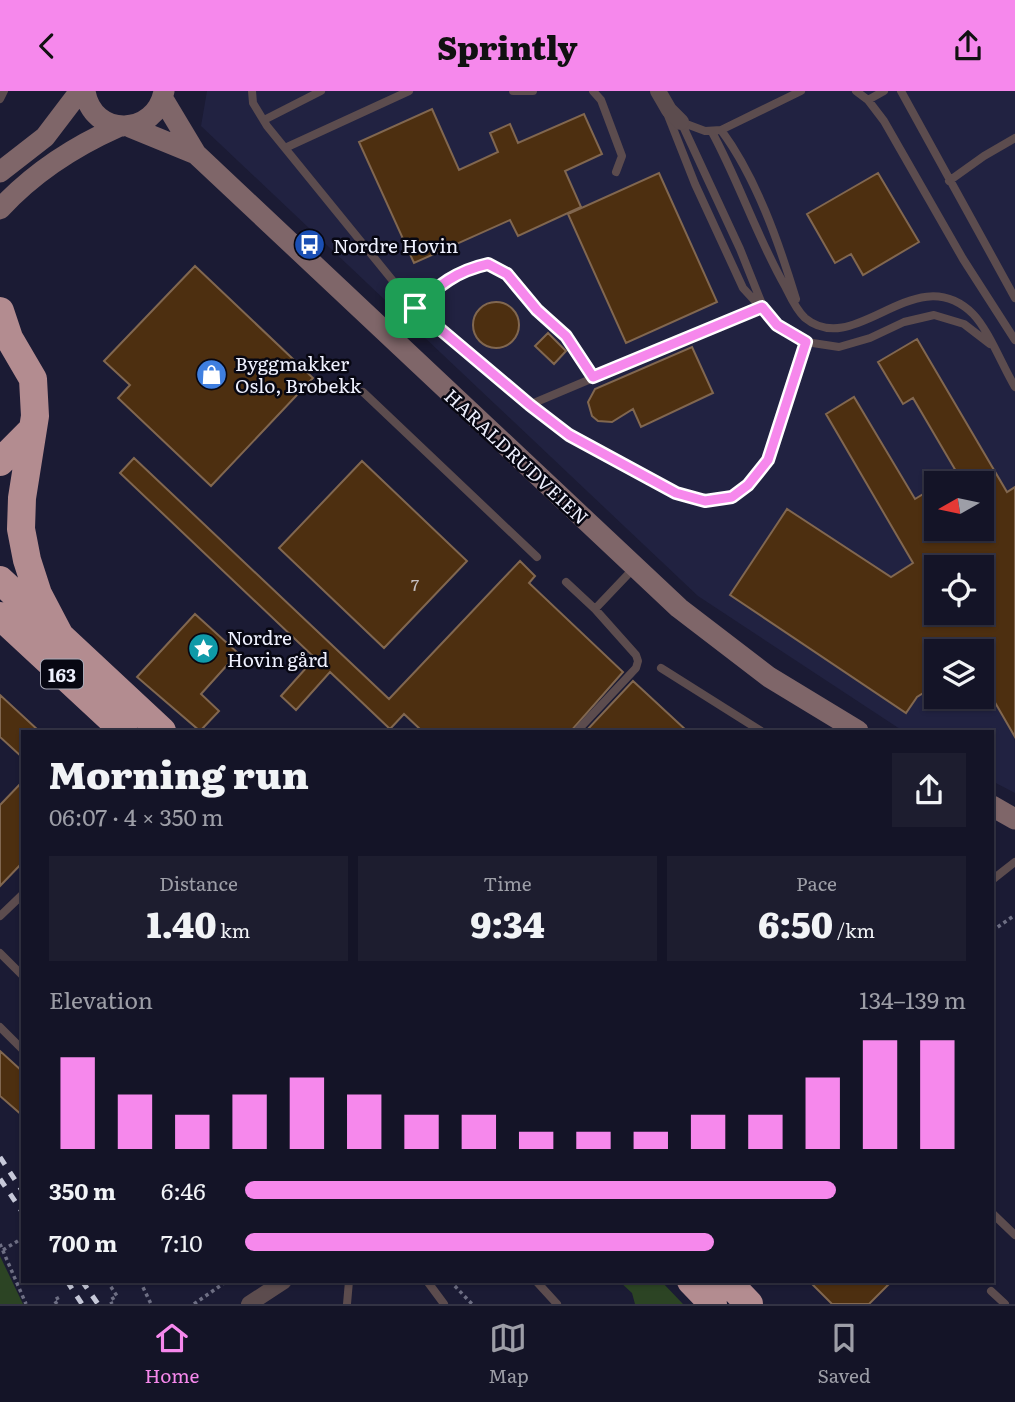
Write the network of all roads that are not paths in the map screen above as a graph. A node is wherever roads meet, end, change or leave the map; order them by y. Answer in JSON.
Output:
{"nodes":[{"id":1,"x":4,"y":91,"type":"edge"},
{"id":2,"x":82,"y":91,"type":"edge"},
{"id":3,"x":251,"y":91,"type":"edge"},
{"id":4,"x":321,"y":91,"type":"edge"},
{"id":5,"x":409,"y":91,"type":"edge"},
{"id":6,"x":513,"y":91,"type":"edge"},
{"id":7,"x":533,"y":91,"type":"edge"},
{"id":8,"x":593,"y":91,"type":"edge"},
{"id":9,"x":801,"y":91,"type":"edge"},
{"id":10,"x":856,"y":91,"type":"edge"},
{"id":11,"x":884,"y":91,"type":"edge"},
{"id":12,"x":901,"y":91,"type":"edge"},
{"id":13,"x":659,"y":94,"type":"edge"},
{"id":14,"x":163,"y":95,"type":"edge"},
{"id":15,"x":0,"y":99,"type":"edge"},
{"id":16,"x":868,"y":100,"type":"junction"},
{"id":17,"x":264,"y":120,"type":"junction"},
{"id":18,"x":681,"y":121,"type":"junction"},
{"id":19,"x":124,"y":127,"type":"junction"},
{"id":20,"x":716,"y":131,"type":"junction"},
{"id":21,"x":1015,"y":138,"type":"edge"},
{"id":22,"x":285,"y":148,"type":"junction"},
{"id":23,"x":196,"y":154,"type":"junction"},
{"id":24,"x":0,"y":172,"type":"edge"},
{"id":25,"x":616,"y":173,"type":"dead end"},
{"id":26,"x":949,"y":181,"type":"junction"},
{"id":27,"x":0,"y":209,"type":"edge"},
{"id":28,"x":1015,"y":298,"type":"edge"},
{"id":29,"x":762,"y":307,"type":"junction"},
{"id":30,"x":415,"y":308,"type":"junction"},
{"id":31,"x":0,"y":311,"type":"edge"},
{"id":32,"x":800,"y":311,"type":"junction"},
{"id":33,"x":4,"y":335,"type":"edge"},
{"id":34,"x":1015,"y":340,"type":"edge"},
{"id":35,"x":806,"y":342,"type":"junction"},
{"id":36,"x":990,"y":344,"type":"junction"},
{"id":37,"x":593,"y":377,"type":"junction"},
{"id":38,"x":1015,"y":387,"type":"edge"},
{"id":39,"x":363,"y":392,"type":"dead end"},
{"id":40,"x":530,"y":405,"type":"junction"},
{"id":41,"x":31,"y":431,"type":"junction"},
{"id":42,"x":0,"y":462,"type":"edge"},
{"id":43,"x":537,"y":557,"type":"dead end"},
{"id":44,"x":634,"y":568,"type":"junction"},
{"id":45,"x":0,"y":579,"type":"edge"},
{"id":46,"x":566,"y":582,"type":"dead end"},
{"id":47,"x":595,"y":609,"type":"junction"},
{"id":48,"x":0,"y":616,"type":"edge"},
{"id":49,"x":61,"y":636,"type":"junction"},
{"id":50,"x":661,"y":668,"type":"dead end"},
{"id":51,"x":123,"y":730,"type":"edge"},
{"id":52,"x":161,"y":730,"type":"edge"},
{"id":53,"x":578,"y":730,"type":"edge"},
{"id":54,"x":759,"y":730,"type":"edge"},
{"id":55,"x":856,"y":730,"type":"edge"},
{"id":56,"x":994,"y":807,"type":"edge"},
{"id":57,"x":1015,"y":819,"type":"edge"},
{"id":58,"x":1015,"y":862,"type":"edge"},
{"id":59,"x":994,"y":878,"type":"edge"},
{"id":60,"x":21,"y":896,"type":"edge"},
{"id":61,"x":0,"y":916,"type":"edge"},
{"id":62,"x":0,"y":953,"type":"edge"},
{"id":63,"x":21,"y":974,"type":"edge"},
{"id":64,"x":0,"y":1027,"type":"edge"},
{"id":65,"x":21,"y":1047,"type":"edge"},
{"id":66,"x":994,"y":1215,"type":"edge"},
{"id":67,"x":1015,"y":1235,"type":"edge"},
{"id":68,"x":281,"y":1283,"type":"edge"},
{"id":69,"x":349,"y":1283,"type":"edge"},
{"id":70,"x":432,"y":1283,"type":"edge"},
{"id":71,"x":538,"y":1283,"type":"edge"},
{"id":72,"x":693,"y":1283,"type":"edge"},
{"id":73,"x":729,"y":1283,"type":"edge"},
{"id":74,"x":991,"y":1291,"type":"dead end"},
{"id":75,"x":249,"y":1304,"type":"edge"},
{"id":76,"x":347,"y":1304,"type":"edge"},
{"id":77,"x":444,"y":1304,"type":"edge"},
{"id":78,"x":557,"y":1304,"type":"edge"},
{"id":79,"x":713,"y":1304,"type":"edge"},
{"id":80,"x":749,"y":1304,"type":"edge"},
{"id":81,"x":1005,"y":1304,"type":"edge"}],
"edges":[{"from":1,"to":15,"type":"lane"},
{"from":2,"to":19,"type":"street","name":"HARALDRUDVEIEN"},
{"from":2,"to":24,"type":"street"},
{"from":3,"to":17,"type":"lane"},
{"from":4,"to":17,"type":"lane"},
{"from":5,"to":22,"type":"lane"},
{"from":6,"to":7,"type":"lane"},
{"from":8,"to":25,"type":"lane"},
{"from":9,"to":20,"type":"lane"},
{"from":10,"to":16,"type":"lane"},
{"from":11,"to":16,"type":"lane"},
{"from":12,"to":26,"type":"lane"},
{"from":13,"to":18,"type":"street"},
{"from":13,"to":29,"type":"lane"},
{"from":14,"to":19,"type":"street"},
{"from":14,"to":23,"type":"street","name":"HARALDRUDVEIEN"},
{"from":16,"to":34,"type":"lane"},
{"from":17,"to":22,"type":"lane"},
{"from":18,"to":20,"type":"lane"},
{"from":18,"to":29,"type":"lane"},
{"from":19,"to":23,"type":"street","name":"HARALDRUDVEIEN"},
{"from":19,"to":27,"type":"street"},
{"from":20,"to":32,"type":"lane"},
{"from":20,"to":32,"type":"lane"},
{"from":21,"to":26,"type":"lane"},
{"from":22,"to":30,"type":"lane"},
{"from":23,"to":44,"type":"street","name":"HARALDRUDVEIEN"},
{"from":26,"to":28,"type":"lane"},
{"from":29,"to":35,"type":"lane"},
{"from":29,"to":37,"type":"lane"},
{"from":30,"to":37,"type":"lane"},
{"from":30,"to":40,"type":"lane"},
{"from":31,"to":33,"type":"highway"},
{"from":32,"to":36,"type":"lane"},
{"from":33,"to":41,"type":"highway"},
{"from":35,"to":36,"type":"lane"},
{"from":35,"to":40,"type":"lane"},
{"from":36,"to":38,"type":"lane"},
{"from":37,"to":40,"type":"lane"},
{"from":39,"to":43,"type":"lane"},
{"from":41,"to":42,"type":"highway"},
{"from":41,"to":49,"type":"highway"},
{"from":44,"to":47,"type":"lane"},
{"from":44,"to":55,"type":"street","name":"HARALDRUDVEIEN"},
{"from":45,"to":49,"type":"highway","number":"163"},
{"from":46,"to":47,"type":"lane"},
{"from":47,"to":53,"type":"lane"},
{"from":48,"to":51,"type":"highway","number":"163"},
{"from":49,"to":52,"type":"highway","number":"163"},
{"from":50,"to":54,"type":"lane"},
{"from":56,"to":57,"type":"street"},
{"from":58,"to":59,"type":"lane"},
{"from":60,"to":61,"type":"lane"},
{"from":62,"to":63,"type":"lane"},
{"from":64,"to":65,"type":"lane"},
{"from":66,"to":67,"type":"lane"},
{"from":68,"to":75,"type":"street"},
{"from":69,"to":76,"type":"lane"},
{"from":70,"to":77,"type":"lane"},
{"from":71,"to":78,"type":"lane"},
{"from":72,"to":79,"type":"highway"},
{"from":73,"to":80,"type":"highway"},
{"from":74,"to":81,"type":"lane"}]}
